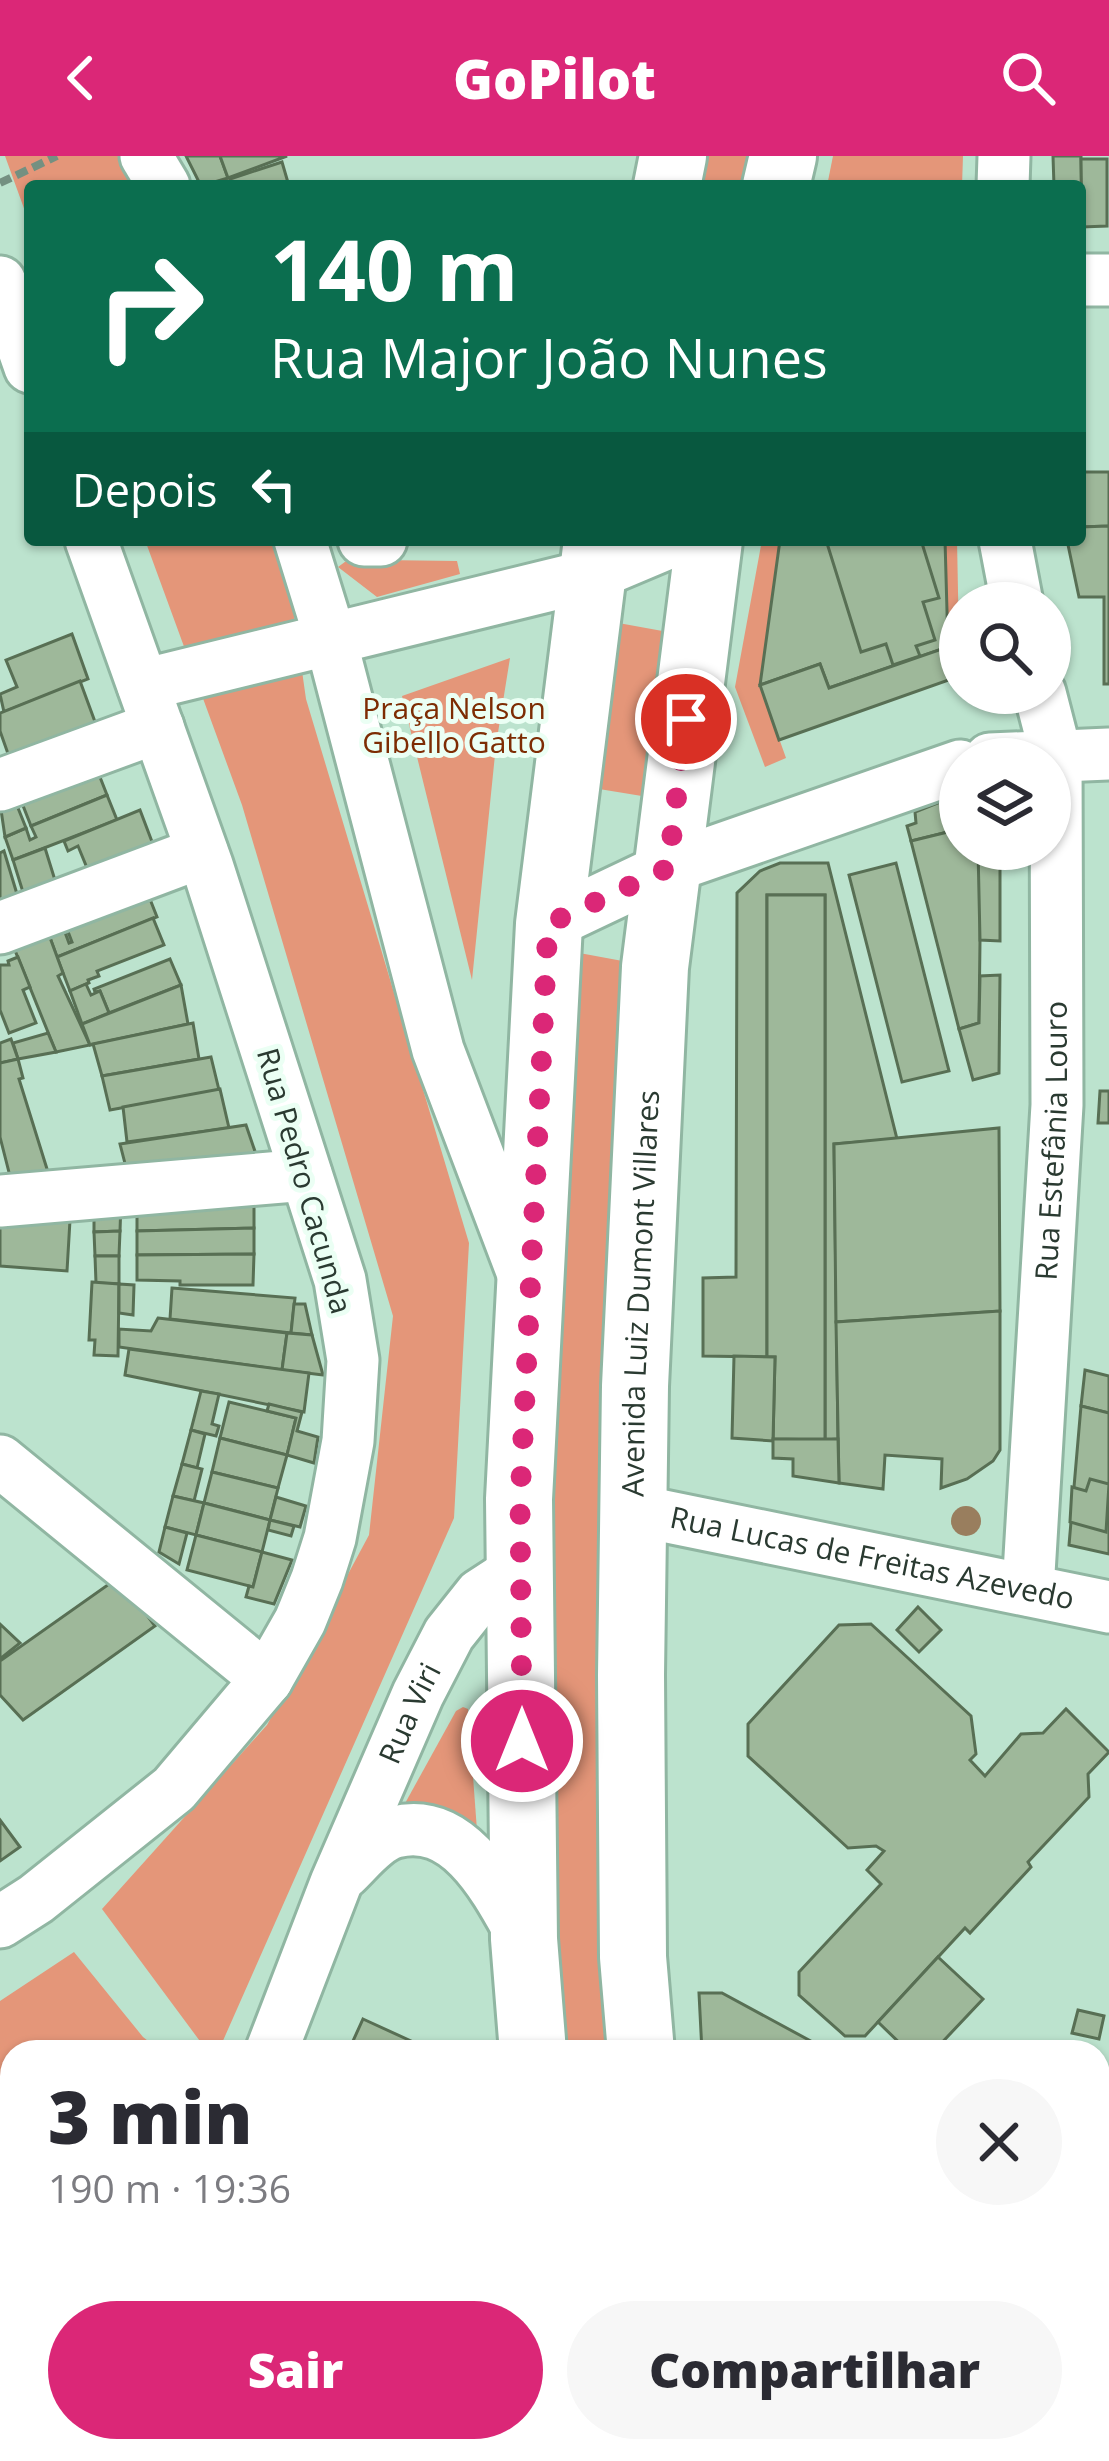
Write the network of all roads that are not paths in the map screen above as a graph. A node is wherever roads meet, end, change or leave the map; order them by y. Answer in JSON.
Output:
{"nodes":[{"id":1,"x":0,"y":282,"type":"edge"},
{"id":2,"x":24,"y":350,"type":"edge"},
{"id":3,"x":93,"y":546,"type":"edge"},
{"id":4,"x":302,"y":546,"type":"edge"},
{"id":5,"x":648,"y":546,"type":"edge"},
{"id":6,"x":708,"y":546,"type":"edge"},
{"id":7,"x":1006,"y":546,"type":"edge"},
{"id":8,"x":595,"y":558,"type":"edge"},
{"id":9,"x":1013,"y":582,"type":"edge"},
{"id":10,"x":331,"y":637,"type":"junction"},
{"id":11,"x":150,"y":706,"type":"junction"},
{"id":12,"x":1109,"y":754,"type":"edge"},
{"id":13,"x":1071,"y":755,"type":"edge"},
{"id":14,"x":939,"y":773,"type":"edge"},
{"id":15,"x":0,"y":785,"type":"edge"},
{"id":16,"x":202,"y":852,"type":"junction"},
{"id":17,"x":668,"y":868,"type":"junction"},
{"id":18,"x":1057,"y":870,"type":"edge"},
{"id":19,"x":548,"y":924,"type":"junction"},
{"id":20,"x":0,"y":928,"type":"edge"},
{"id":21,"x":306,"y":1175,"type":"junction"},
{"id":22,"x":0,"y":1201,"type":"edge"},
{"id":23,"x":530,"y":1291,"type":"junction"},
{"id":24,"x":0,"y":1461,"type":"edge"},
{"id":25,"x":634,"y":1510,"type":"junction"},
{"id":26,"x":520,"y":1569,"type":"junction"},
{"id":27,"x":1028,"y":1590,"type":"junction"},
{"id":28,"x":1109,"y":1607,"type":"edge"},
{"id":29,"x":267,"y":1679,"type":"junction"},
{"id":30,"x":336,"y":1882,"type":"junction"},
{"id":31,"x":0,"y":1922,"type":"edge"},
{"id":32,"x":524,"y":1939,"type":"junction"},
{"id":33,"x":277,"y":2040,"type":"edge"},
{"id":34,"x":532,"y":2040,"type":"edge"},
{"id":35,"x":640,"y":2040,"type":"edge"}],
"edges":[{"from":1,"to":2,"type":"street"},
{"from":3,"to":11,"type":"street","name":"Rua Pedro Cacunda"},
{"from":4,"to":10,"type":"street"},
{"from":5,"to":8,"type":"street"},
{"from":6,"to":17,"type":"main road","name":"Avenida Luiz Dumont Villares"},
{"from":7,"to":9,"type":"street"},
{"from":8,"to":10,"type":"street"},
{"from":8,"to":19,"type":"main road"},
{"from":10,"to":11,"type":"street"},
{"from":10,"to":23,"type":"street"},
{"from":11,"to":15,"type":"street"},
{"from":11,"to":16,"type":"street","name":"Rua Pedro Cacunda"},
{"from":12,"to":13,"type":"street"},
{"from":14,"to":17,"type":"street"},
{"from":16,"to":20,"type":"street"},
{"from":16,"to":21,"type":"street","name":"Rua Pedro Cacunda"},
{"from":17,"to":19,"type":"street"},
{"from":17,"to":25,"type":"main road","name":"Avenida Luiz Dumont Villares"},
{"from":18,"to":27,"type":"street","name":"Rua Estefânia Louro"},
{"from":19,"to":23,"type":"main road"},
{"from":21,"to":22,"type":"street"},
{"from":21,"to":29,"type":"street","name":"Rua Pedro Cacunda"},
{"from":23,"to":26,"type":"main road"},
{"from":24,"to":29,"type":"street"},
{"from":25,"to":27,"type":"street","name":"Rua Lucas de Freitas Azevedo"},
{"from":25,"to":35,"type":"main road","name":"Avenida Luiz Dumont Villares"},
{"from":26,"to":30,"type":"street","name":"Rua Viri"},
{"from":26,"to":32,"type":"main road"},
{"from":27,"to":28,"type":"street","name":"Rua Lucas de Freitas Azevedo"},
{"from":29,"to":31,"type":"street","name":"Rua Pedro Cacunda"},
{"from":30,"to":32,"type":"street","name":"Rua Viri"},
{"from":30,"to":33,"type":"street","name":"Rua Viri"},
{"from":32,"to":34,"type":"main road"}]}
